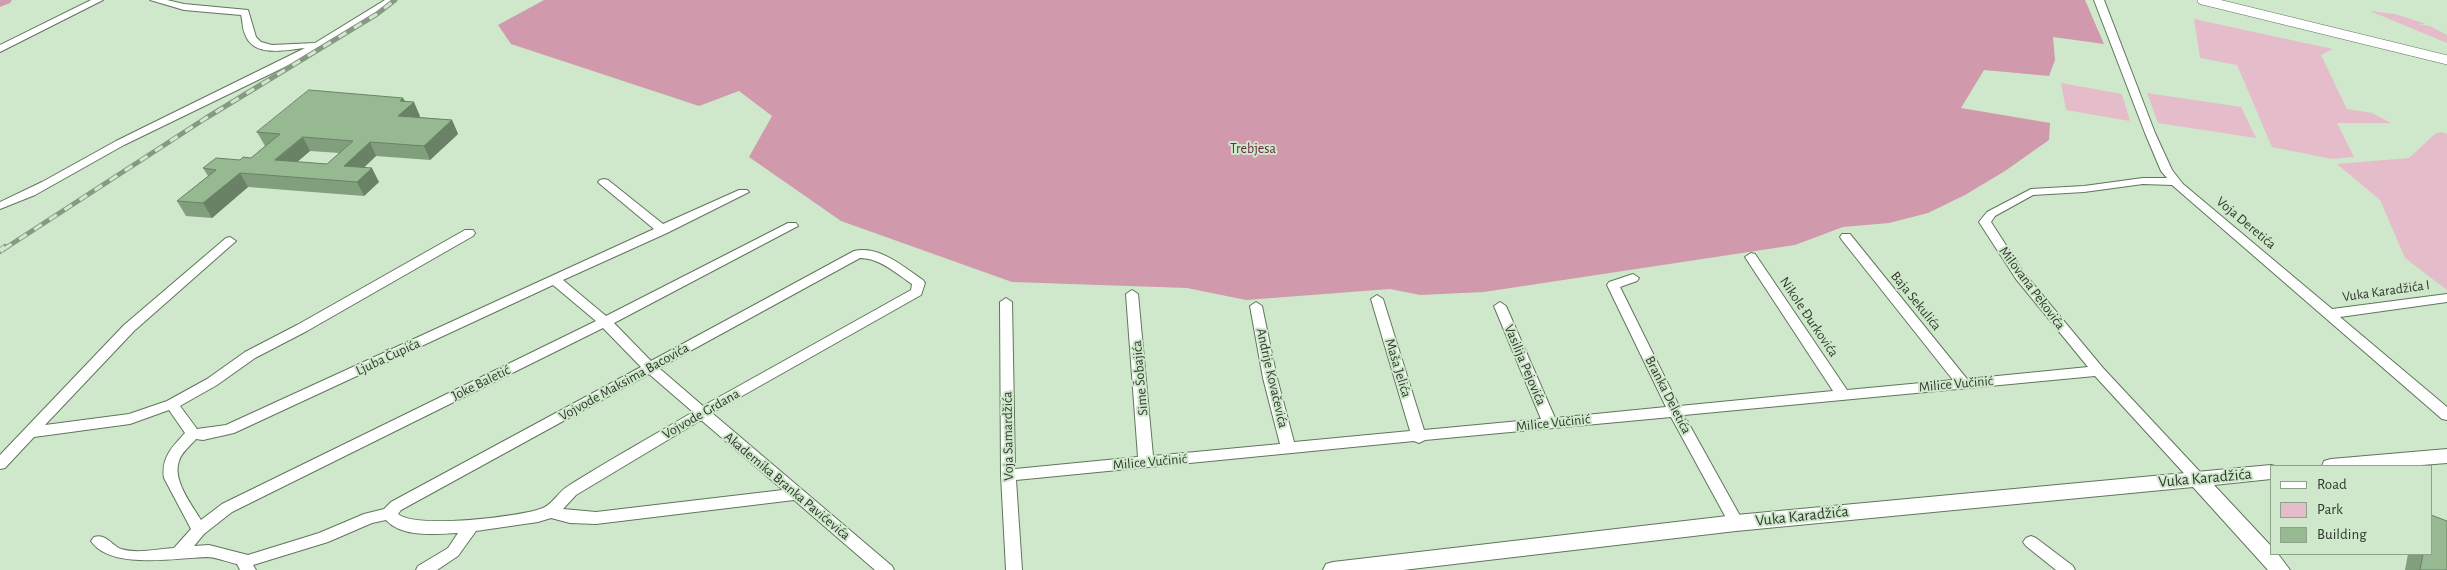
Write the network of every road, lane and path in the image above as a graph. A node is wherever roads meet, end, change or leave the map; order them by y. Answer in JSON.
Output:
{"nodes":[{"id":1,"x":98,"y":0,"type":"edge"},
{"id":2,"x":155,"y":0,"type":"edge"},
{"id":3,"x":391,"y":0,"type":"edge"},
{"id":4,"x":2099,"y":0,"type":"edge"},
{"id":5,"x":2202,"y":0,"type":"edge"},
{"id":6,"x":313,"y":46,"type":"junction"},
{"id":7,"x":0,"y":50,"type":"edge"},
{"id":8,"x":2447,"y":60,"type":"edge"},
{"id":9,"x":604,"y":182,"type":"dead end"},
{"id":10,"x":2176,"y":182,"type":"junction"},
{"id":11,"x":743,"y":192,"type":"dead end"},
{"id":12,"x":0,"y":206,"type":"edge"},
{"id":13,"x":792,"y":226,"type":"dead end"},
{"id":14,"x":663,"y":230,"type":"junction"},
{"id":15,"x":469,"y":233,"type":"dead end"},
{"id":16,"x":1846,"y":238,"type":"dead end"},
{"id":17,"x":230,"y":241,"type":"dead end"},
{"id":18,"x":858,"y":254,"type":"joint"},
{"id":19,"x":1751,"y":257,"type":"dead end"},
{"id":20,"x":1632,"y":278,"type":"dead end"},
{"id":21,"x":555,"y":280,"type":"junction"},
{"id":22,"x":1132,"y":294,"type":"dead end"},
{"id":23,"x":2447,"y":298,"type":"edge"},
{"id":24,"x":1377,"y":299,"type":"dead end"},
{"id":25,"x":1006,"y":302,"type":"dead end"},
{"id":26,"x":1256,"y":306,"type":"dead end"},
{"id":27,"x":1500,"y":306,"type":"dead end"},
{"id":28,"x":2329,"y":314,"type":"junction"},
{"id":29,"x":605,"y":322,"type":"junction"},
{"id":30,"x":650,"y":368,"type":"junction"},
{"id":31,"x":2098,"y":371,"type":"junction"},
{"id":32,"x":1962,"y":383,"type":"junction"},
{"id":33,"x":1842,"y":394,"type":"junction"},
{"id":34,"x":172,"y":404,"type":"junction"},
{"id":35,"x":1675,"y":411,"type":"junction"},
{"id":36,"x":702,"y":413,"type":"junction"},
{"id":37,"x":2447,"y":415,"type":"edge"},
{"id":38,"x":1550,"y":423,"type":"junction"},
{"id":39,"x":31,"y":432,"type":"junction"},
{"id":40,"x":193,"y":434,"type":"junction"},
{"id":41,"x":1419,"y":438,"type":"junction"},
{"id":42,"x":1289,"y":449,"type":"junction"},
{"id":43,"x":2447,"y":456,"type":"edge"},
{"id":44,"x":1146,"y":462,"type":"junction"},
{"id":45,"x":0,"y":464,"type":"edge"},
{"id":46,"x":2343,"y":465,"type":"edge"},
{"id":47,"x":2270,"y":472,"type":"edge"},
{"id":48,"x":1008,"y":475,"type":"junction"},
{"id":49,"x":2197,"y":478,"type":"junction"},
{"id":50,"x":797,"y":494,"type":"junction"},
{"id":51,"x":551,"y":512,"type":"junction"},
{"id":52,"x":390,"y":513,"type":"junction"},
{"id":53,"x":1736,"y":523,"type":"junction"},
{"id":54,"x":470,"y":526,"type":"junction"},
{"id":55,"x":199,"y":530,"type":"junction"},
{"id":56,"x":99,"y":541,"type":"dead end"},
{"id":57,"x":2032,"y":542,"type":"dead end"},
{"id":58,"x":179,"y":552,"type":"junction"},
{"id":59,"x":246,"y":566,"type":"edge"},
{"id":60,"x":424,"y":570,"type":"edge"},
{"id":61,"x":886,"y":570,"type":"edge"},
{"id":62,"x":1014,"y":570,"type":"edge"},
{"id":63,"x":1333,"y":570,"type":"edge"},
{"id":64,"x":2067,"y":570,"type":"edge"},
{"id":65,"x":2280,"y":570,"type":"edge"}],
"edges":[{"from":1,"to":7,"type":"street"},
{"from":2,"to":6,"type":"street"},
{"from":3,"to":6,"type":"street"},
{"from":4,"to":10,"type":"street","name":"Voja Deretića"},
{"from":5,"to":8,"type":"street"},
{"from":6,"to":12,"type":"street"},
{"from":9,"to":14,"type":"street"},
{"from":10,"to":28,"type":"street","name":"Voja Deretića"},
{"from":10,"to":31,"type":"street","name":"Milovana Pekovića"},
{"from":11,"to":14,"type":"street","name":"Ljuba Čupića"},
{"from":13,"to":29,"type":"street","name":"Joke Baletić"},
{"from":14,"to":21,"type":"street","name":"Ljuba Čupića"},
{"from":15,"to":34,"type":"street"},
{"from":16,"to":32,"type":"street","name":"Baja Sekulića"},
{"from":17,"to":39,"type":"street"},
{"from":18,"to":30,"type":"street","name":"Vojvode Maksima Bacovića"},
{"from":18,"to":36,"type":"street","name":"Vojvode Grdana"},
{"from":19,"to":33,"type":"street","name":"Nikole Đurkovića"},
{"from":20,"to":35,"type":"street","name":"Branka Deletića"},
{"from":21,"to":29,"type":"street","name":"Akademika Branka Pavićevića"},
{"from":21,"to":40,"type":"street","name":"Ljuba Čupića"},
{"from":22,"to":44,"type":"street","name":"Sime Šobajića"},
{"from":23,"to":28,"type":"street","name":"Vuka Karadžića I"},
{"from":24,"to":41,"type":"street","name":"Maša Jelića"},
{"from":25,"to":48,"type":"street","name":"Voja Samardžića"},
{"from":26,"to":42,"type":"street","name":"Andrije Kovačevića"},
{"from":27,"to":38,"type":"street","name":"Vasilija Pejovića"},
{"from":28,"to":37,"type":"street","name":"Voja Deretića"},
{"from":29,"to":30,"type":"street","name":"Akademika Branka Pavićevića"},
{"from":29,"to":55,"type":"street","name":"Joke Baletić"},
{"from":30,"to":36,"type":"street","name":"Akademika Branka Pavićevića"},
{"from":30,"to":52,"type":"street","name":"Vojvode Maksima Bacovića"},
{"from":31,"to":32,"type":"street","name":"Milice Vučinić"},
{"from":31,"to":49,"type":"street","name":"Milovana Pekovića"},
{"from":32,"to":33,"type":"street","name":"Milice Vučinić"},
{"from":33,"to":35,"type":"street","name":"Milice Vučinić"},
{"from":34,"to":39,"type":"street"},
{"from":34,"to":40,"type":"street"},
{"from":35,"to":38,"type":"street","name":"Milice Vučinić"},
{"from":35,"to":53,"type":"street","name":"Branka Deletića"},
{"from":36,"to":50,"type":"street","name":"Akademika Branka Pavićevića"},
{"from":36,"to":51,"type":"street","name":"Vojvode Grdana"},
{"from":38,"to":41,"type":"street","name":"Milice Vučinić"},
{"from":39,"to":45,"type":"street"},
{"from":40,"to":55,"type":"street"},
{"from":41,"to":42,"type":"street","name":"Milice Vučinić"},
{"from":42,"to":44,"type":"street","name":"Milice Vučinić"},
{"from":43,"to":46,"type":"street"},
{"from":44,"to":48,"type":"street","name":"Milice Vučinić"},
{"from":47,"to":49,"type":"street","name":"Vuka Karadžića"},
{"from":48,"to":62,"type":"street","name":"Voja Samardžića"},
{"from":49,"to":53,"type":"street","name":"Vuka Karadžića"},
{"from":49,"to":65,"type":"street"},
{"from":50,"to":51,"type":"street"},
{"from":50,"to":61,"type":"street","name":"Akademika Branka Pavićevića"},
{"from":51,"to":54,"type":"street"},
{"from":52,"to":54,"type":"street"},
{"from":52,"to":59,"type":"street","name":"Vojvode Maksima Bacovića"},
{"from":53,"to":63,"type":"street","name":"Vuka Karadžića"},
{"from":54,"to":60,"type":"street"},
{"from":55,"to":58,"type":"street","name":"Joke Baletić"},
{"from":56,"to":58,"type":"street"},
{"from":57,"to":64,"type":"street"},
{"from":58,"to":59,"type":"street"}]}
